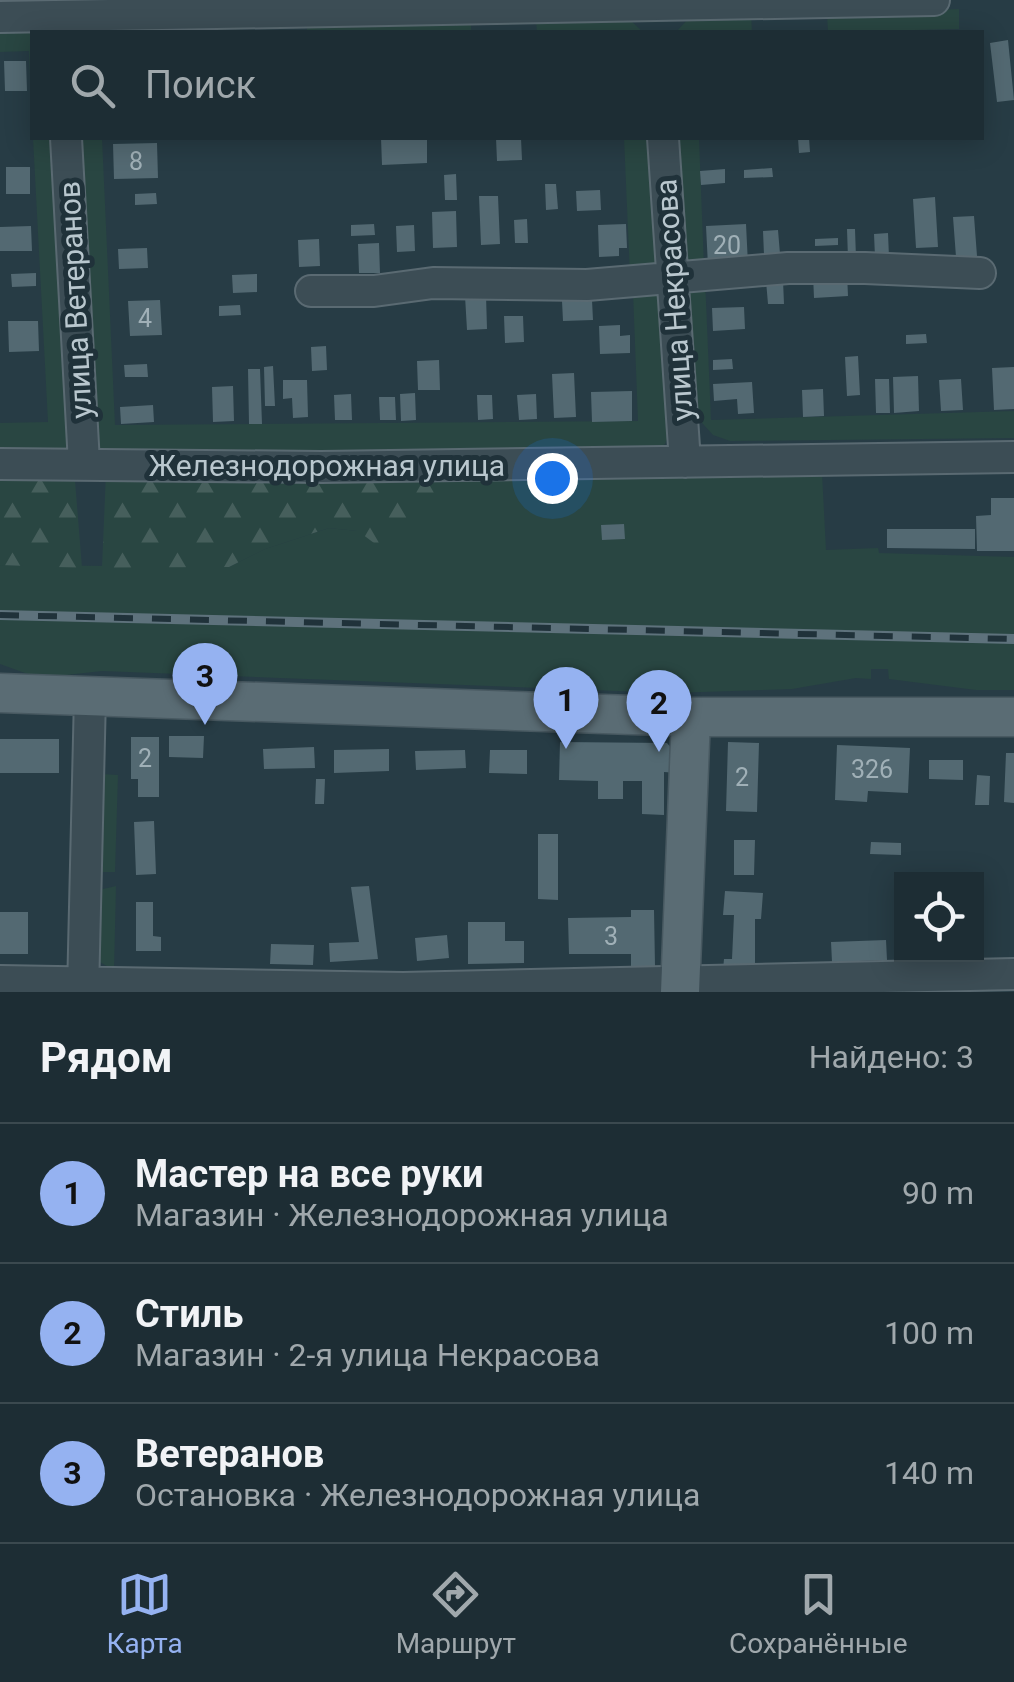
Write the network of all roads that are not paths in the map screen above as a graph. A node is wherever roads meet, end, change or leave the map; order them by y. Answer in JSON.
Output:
{"nodes":[{"id":1,"x":934,"y":0,"type":"edge"},
{"id":2,"x":655,"y":13,"type":"edge"},
{"id":3,"x":59,"y":16,"type":"edge"},
{"id":4,"x":0,"y":17,"type":"edge"},
{"id":5,"x":66,"y":140,"type":"edge"},
{"id":6,"x":663,"y":140,"type":"edge"},
{"id":7,"x":980,"y":273,"type":"dead end"},
{"id":8,"x":672,"y":279,"type":"junction"},
{"id":9,"x":311,"y":291,"type":"dead end"},
{"id":10,"x":1014,"y":458,"type":"edge"},
{"id":11,"x":84,"y":462,"type":"junction"},
{"id":12,"x":686,"y":462,"type":"junction"},
{"id":13,"x":0,"y":464,"type":"edge"},
{"id":14,"x":0,"y":693,"type":"edge"},
{"id":15,"x":90,"y":696,"type":"junction"},
{"id":16,"x":1014,"y":716,"type":"edge"},
{"id":17,"x":692,"y":717,"type":"junction"},
{"id":18,"x":1014,"y":974,"type":"edge"},
{"id":19,"x":0,"y":981,"type":"edge"},
{"id":20,"x":680,"y":987,"type":"edge"},
{"id":21,"x":83,"y":988,"type":"edge"}],
"edges":[{"from":1,"to":2,"type":"street"},
{"from":2,"to":3,"type":"street"},
{"from":3,"to":4,"type":"street"},
{"from":5,"to":11,"type":"street","name":"улица Ветеранов"},
{"from":6,"to":8,"type":"street","name":"улица Некрасова"},
{"from":7,"to":8,"type":"street"},
{"from":8,"to":9,"type":"street"},
{"from":8,"to":12,"type":"street","name":"улица Некрасова"},
{"from":10,"to":12,"type":"street","name":"Железнодорожная улица"},
{"from":11,"to":12,"type":"street","name":"Железнодорожная улица"},
{"from":11,"to":13,"type":"street","name":"Железнодорожная улица"},
{"from":14,"to":15,"type":"main road"},
{"from":15,"to":17,"type":"main road"},
{"from":15,"to":21,"type":"street"},
{"from":16,"to":17,"type":"main road"},
{"from":17,"to":20,"type":"main road"},
{"from":18,"to":20,"type":"street"},
{"from":19,"to":21,"type":"street"},
{"from":20,"to":21,"type":"street"}]}
